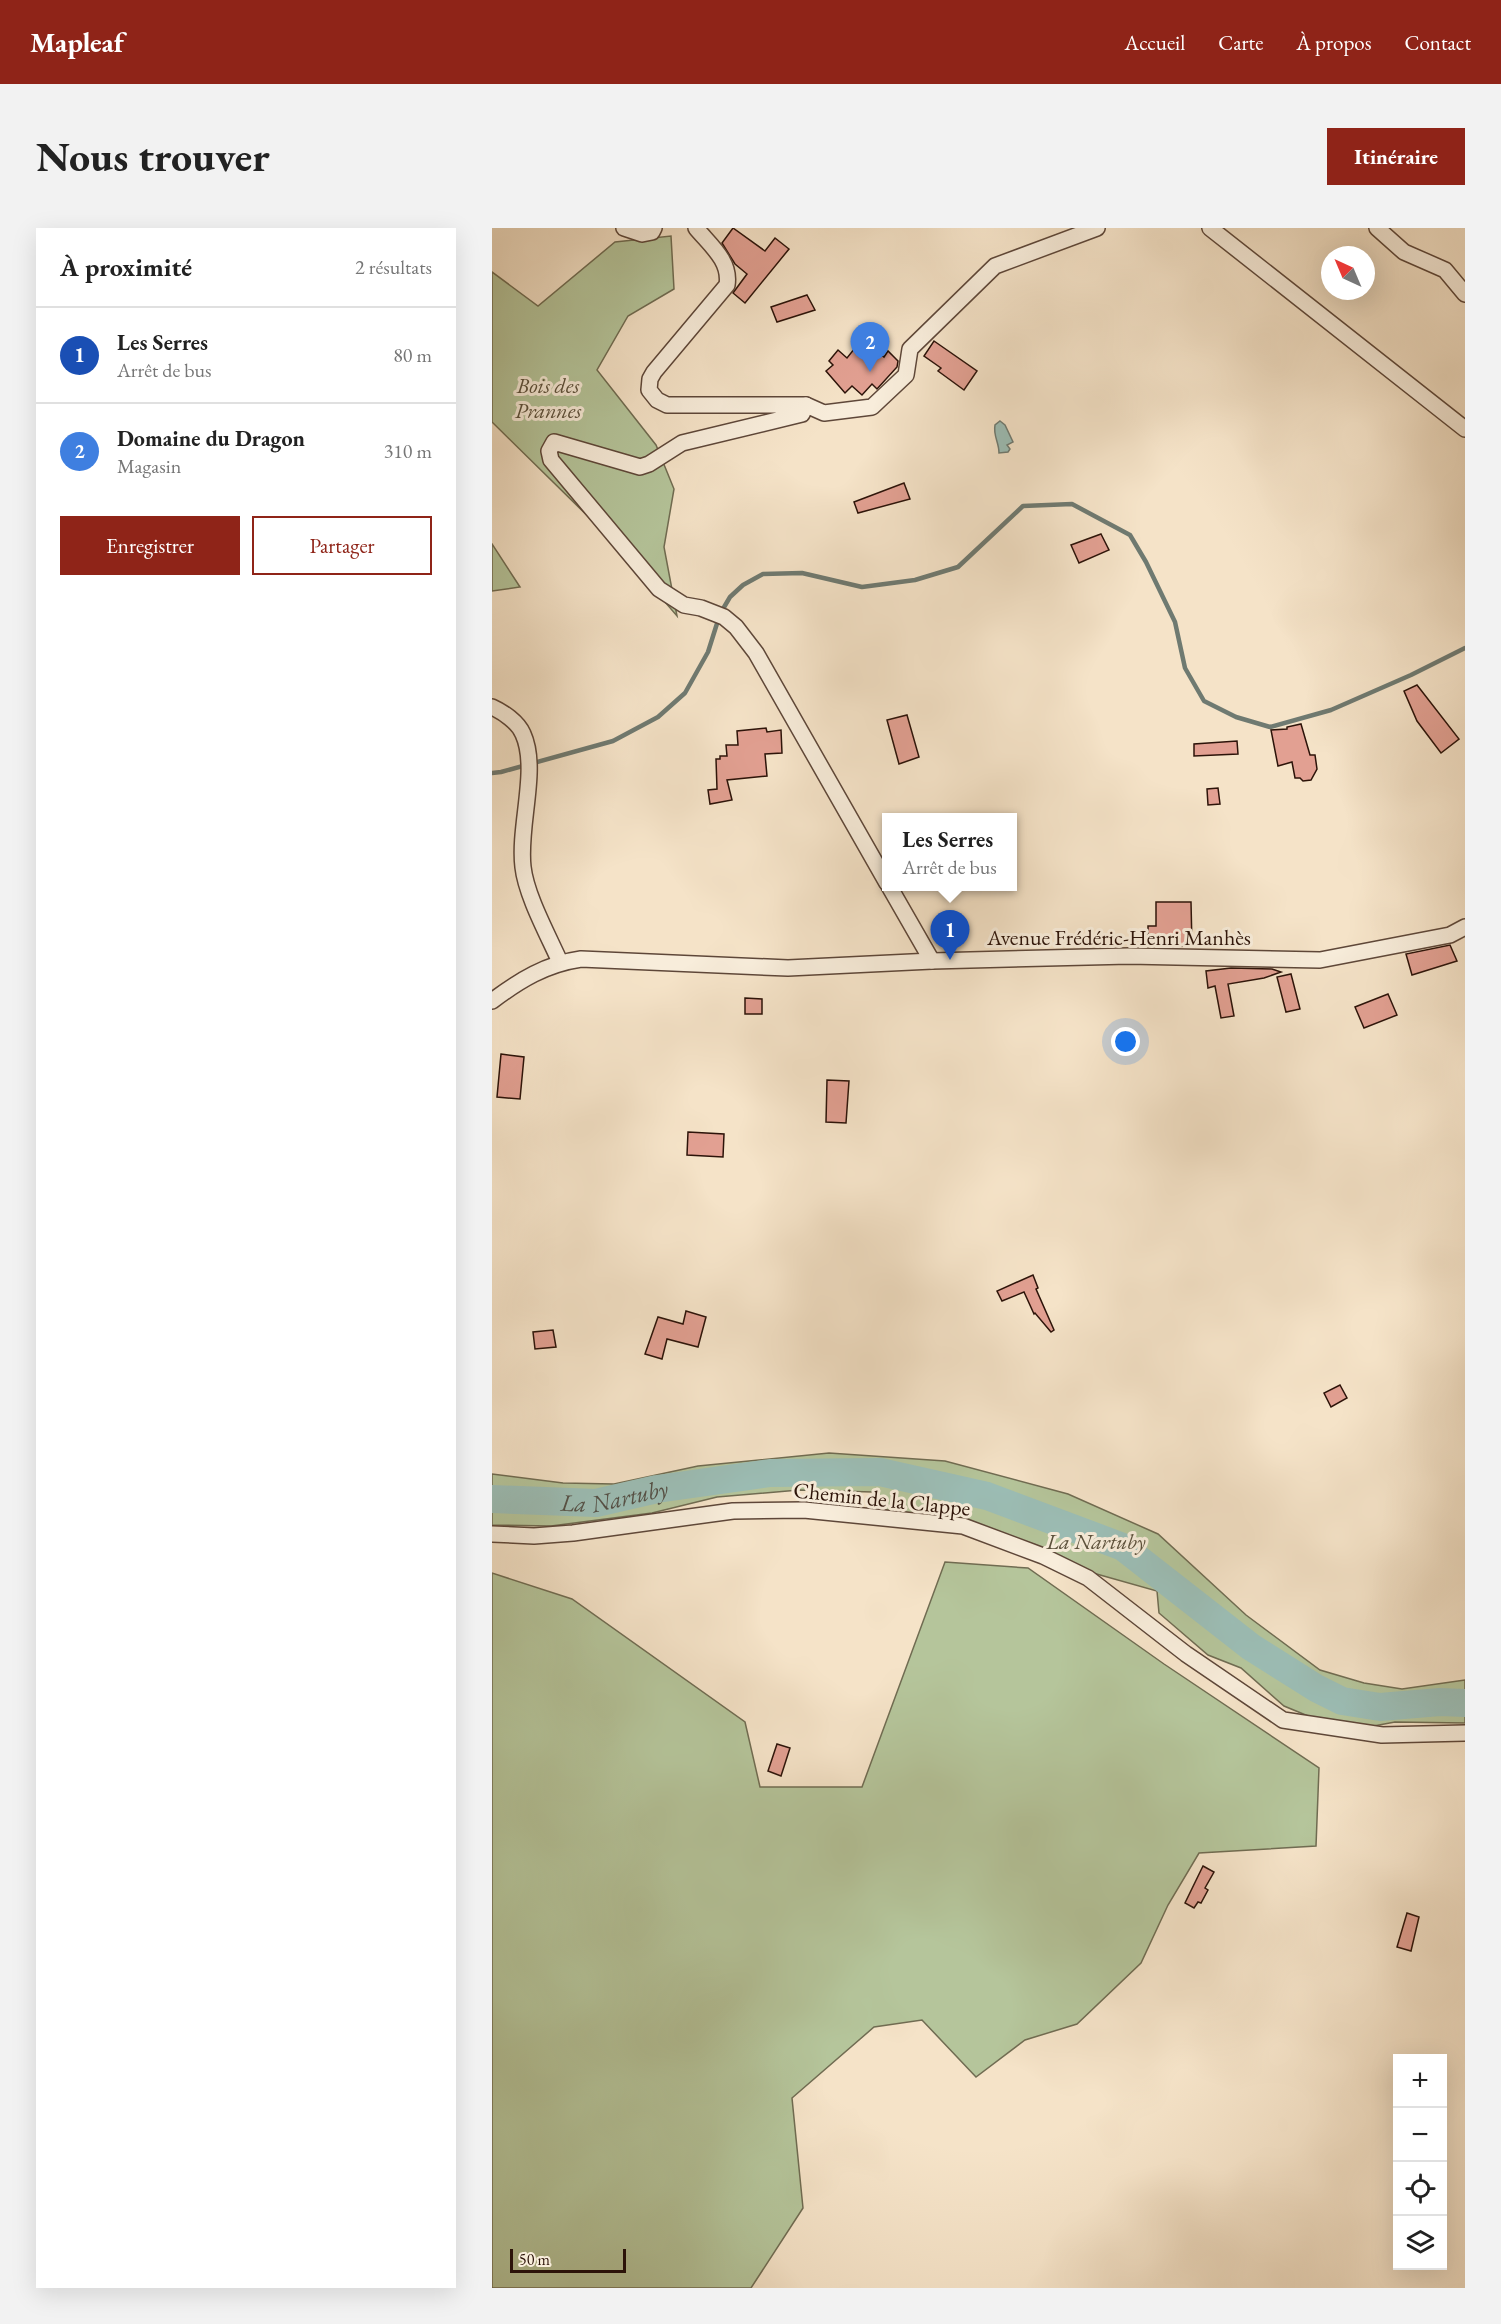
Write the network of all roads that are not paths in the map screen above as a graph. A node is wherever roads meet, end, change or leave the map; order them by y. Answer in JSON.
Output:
{"nodes":[{"id":1,"x":624,"y":228,"type":"edge"},
{"id":2,"x":654,"y":228,"type":"edge"},
{"id":3,"x":696,"y":228,"type":"edge"},
{"id":4,"x":1097,"y":228,"type":"edge"},
{"id":5,"x":1210,"y":228,"type":"edge"},
{"id":6,"x":1377,"y":228,"type":"edge"},
{"id":7,"x":1465,"y":294,"type":"edge"},
{"id":8,"x":806,"y":405,"type":"junction"},
{"id":9,"x":1465,"y":429,"type":"edge"},
{"id":10,"x":492,"y":707,"type":"edge"},
{"id":11,"x":882,"y":874,"type":"edge"},
{"id":12,"x":892,"y":891,"type":"edge"},
{"id":13,"x":1465,"y":927,"type":"edge"},
{"id":14,"x":932,"y":961,"type":"junction"},
{"id":15,"x":560,"y":962,"type":"junction"},
{"id":16,"x":492,"y":1001,"type":"edge"},
{"id":17,"x":492,"y":1534,"type":"edge"},
{"id":18,"x":1465,"y":1733,"type":"edge"}],
"edges":[{"from":1,"to":2,"type":"street"},
{"from":3,"to":8,"type":"street"},
{"from":4,"to":8,"type":"street"},
{"from":5,"to":9,"type":"street"},
{"from":6,"to":7,"type":"street"},
{"from":8,"to":11,"type":"street"},
{"from":10,"to":15,"type":"street"},
{"from":12,"to":14,"type":"street"},
{"from":13,"to":14,"type":"street","name":"Avenue Frédéric-Henri Manhès"},
{"from":14,"to":15,"type":"street","name":"Avenue Frédéric-Henri Manhès"},
{"from":15,"to":16,"type":"street","name":"Avenue Frédéric-Henri Manhès"},
{"from":17,"to":18,"type":"street","name":"Chemin de la Clappe"}]}
